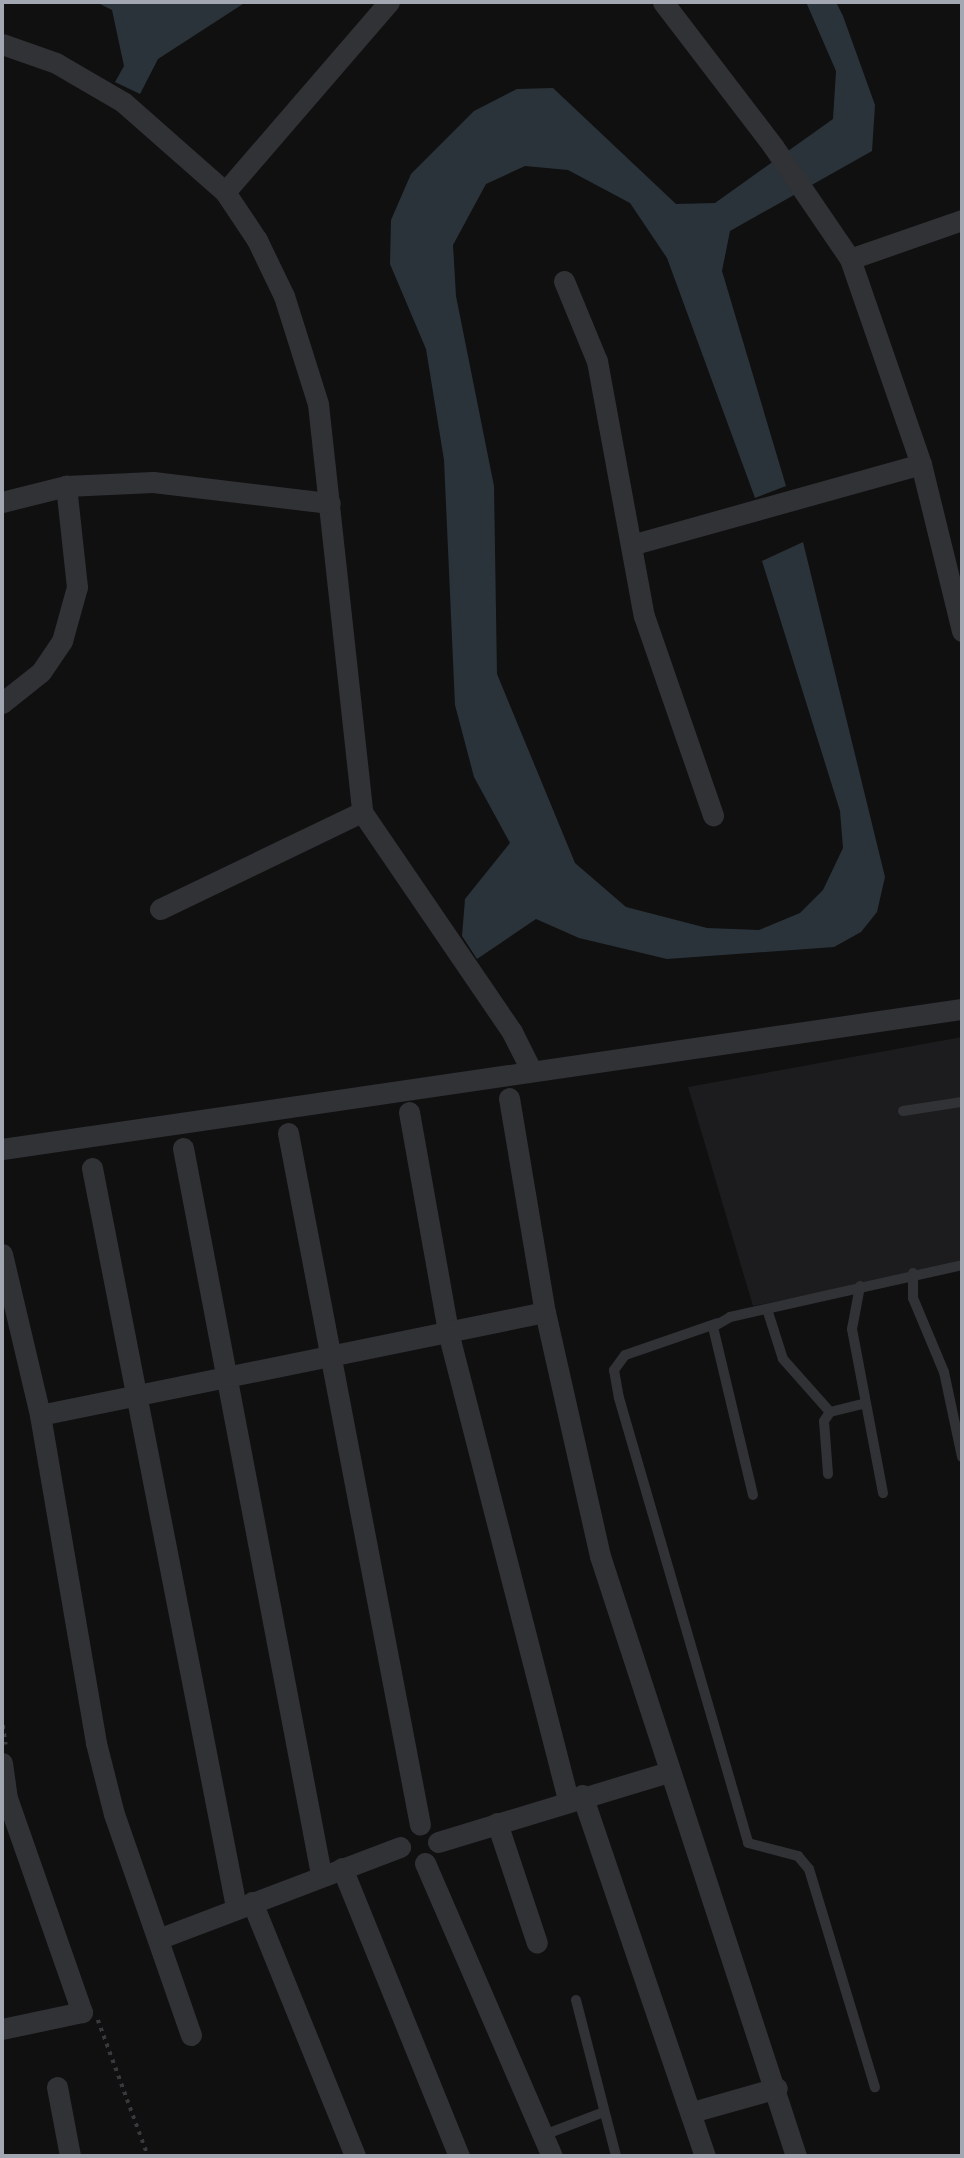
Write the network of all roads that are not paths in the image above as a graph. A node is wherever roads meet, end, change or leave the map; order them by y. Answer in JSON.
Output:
{"nodes":[{"id":1,"x":389,"y":2,"type":"edge"},
{"id":2,"x":663,"y":2,"type":"edge"},
{"id":3,"x":2,"y":44,"type":"edge"},
{"id":4,"x":225,"y":192,"type":"junction"},
{"id":5,"x":962,"y":220,"type":"edge"},
{"id":6,"x":850,"y":259,"type":"junction"},
{"id":7,"x":564,"y":281,"type":"dead end"},
{"id":8,"x":921,"y":464,"type":"junction"},
{"id":9,"x":66,"y":486,"type":"junction"},
{"id":10,"x":2,"y":502,"type":"edge"},
{"id":11,"x":330,"y":503,"type":"junction"},
{"id":12,"x":631,"y":545,"type":"junction"},
{"id":13,"x":957,"y":571,"type":"edge"},
{"id":14,"x":962,"y":631,"type":"edge"},
{"id":15,"x":2,"y":703,"type":"edge"},
{"id":16,"x":362,"y":812,"type":"junction"},
{"id":17,"x":713,"y":815,"type":"dead end"},
{"id":18,"x":160,"y":909,"type":"dead end"},
{"id":19,"x":962,"y":1009,"type":"edge"},
{"id":20,"x":531,"y":1070,"type":"junction"},
{"id":21,"x":509,"y":1098,"type":"dead end"},
{"id":22,"x":962,"y":1102,"type":"edge"},
{"id":23,"x":902,"y":1111,"type":"dead end"},
{"id":24,"x":409,"y":1112,"type":"dead end"},
{"id":25,"x":288,"y":1133,"type":"dead end"},
{"id":26,"x":183,"y":1148,"type":"dead end"},
{"id":27,"x":2,"y":1149,"type":"edge"},
{"id":28,"x":92,"y":1168,"type":"dead end"},
{"id":29,"x":2,"y":1254,"type":"edge"},
{"id":30,"x":962,"y":1265,"type":"edge"},
{"id":31,"x":913,"y":1273,"type":"junction"},
{"id":32,"x":860,"y":1286,"type":"junction"},
{"id":33,"x":766,"y":1309,"type":"junction"},
{"id":34,"x":545,"y":1312,"type":"junction"},
{"id":35,"x":718,"y":1323,"type":"junction"},
{"id":36,"x":448,"y":1332,"type":"junction"},
{"id":37,"x":330,"y":1357,"type":"junction"},
{"id":38,"x":228,"y":1380,"type":"junction"},
{"id":39,"x":134,"y":1396,"type":"junction"},
{"id":40,"x":864,"y":1403,"type":"junction"},
{"id":41,"x":830,"y":1412,"type":"junction"},
{"id":42,"x":40,"y":1415,"type":"junction"},
{"id":43,"x":962,"y":1457,"type":"edge"},
{"id":44,"x":828,"y":1474,"type":"dead end"},
{"id":45,"x":883,"y":1493,"type":"dead end"},
{"id":46,"x":753,"y":1495,"type":"dead end"},
{"id":47,"x":2,"y":1763,"type":"edge"},
{"id":48,"x":668,"y":1772,"type":"junction"},
{"id":49,"x":575,"y":1797,"type":"junction"},
{"id":50,"x":497,"y":1823,"type":"junction"},
{"id":51,"x":420,"y":1825,"type":"junction"},
{"id":52,"x":439,"y":1842,"type":"junction"},
{"id":53,"x":400,"y":1847,"type":"junction"},
{"id":54,"x":425,"y":1863,"type":"junction"},
{"id":55,"x":342,"y":1868,"type":"junction"},
{"id":56,"x":321,"y":1874,"type":"junction"},
{"id":57,"x":244,"y":1905,"type":"junction"},
{"id":58,"x":158,"y":1939,"type":"junction"},
{"id":59,"x":537,"y":1942,"type":"dead end"},
{"id":60,"x":576,"y":2000,"type":"dead end"},
{"id":61,"x":2,"y":2029,"type":"edge"},
{"id":62,"x":191,"y":2035,"type":"dead end"},
{"id":63,"x":57,"y":2087,"type":"dead end"},
{"id":64,"x":875,"y":2087,"type":"dead end"},
{"id":65,"x":777,"y":2088,"type":"junction"},
{"id":66,"x":692,"y":2112,"type":"junction"},
{"id":67,"x":601,"y":2113,"type":"junction"},
{"id":68,"x":544,"y":2135,"type":"junction"},
{"id":69,"x":70,"y":2156,"type":"edge"},
{"id":70,"x":355,"y":2156,"type":"edge"},
{"id":71,"x":459,"y":2156,"type":"edge"},
{"id":72,"x":552,"y":2156,"type":"edge"},
{"id":73,"x":616,"y":2156,"type":"edge"},
{"id":74,"x":705,"y":2156,"type":"edge"},
{"id":75,"x":796,"y":2156,"type":"edge"}],
"edges":[{"from":1,"to":4,"type":"street"},
{"from":2,"to":6,"type":"street"},
{"from":3,"to":4,"type":"street"},
{"from":4,"to":11,"type":"street"},
{"from":5,"to":6,"type":"street"},
{"from":6,"to":8,"type":"street"},
{"from":7,"to":12,"type":"street"},
{"from":8,"to":12,"type":"street"},
{"from":8,"to":13,"type":"street"},
{"from":9,"to":10,"type":"street"},
{"from":9,"to":11,"type":"street"},
{"from":9,"to":15,"type":"street"},
{"from":11,"to":16,"type":"street"},
{"from":12,"to":17,"type":"street"},
{"from":13,"to":14,"type":"street"},
{"from":16,"to":18,"type":"street"},
{"from":16,"to":20,"type":"street"},
{"from":19,"to":20,"type":"street"},
{"from":20,"to":27,"type":"street"},
{"from":21,"to":34,"type":"street"},
{"from":22,"to":23,"type":"lane"},
{"from":24,"to":36,"type":"street"},
{"from":25,"to":37,"type":"street"},
{"from":26,"to":38,"type":"street"},
{"from":28,"to":39,"type":"street"},
{"from":29,"to":42,"type":"street"},
{"from":30,"to":31,"type":"lane"},
{"from":31,"to":32,"type":"lane"},
{"from":31,"to":43,"type":"lane"},
{"from":32,"to":33,"type":"lane"},
{"from":32,"to":40,"type":"lane"},
{"from":33,"to":35,"type":"lane"},
{"from":33,"to":41,"type":"lane"},
{"from":34,"to":36,"type":"street"},
{"from":34,"to":48,"type":"street"},
{"from":35,"to":46,"type":"lane"},
{"from":35,"to":64,"type":"lane"},
{"from":36,"to":37,"type":"street"},
{"from":36,"to":49,"type":"street"},
{"from":37,"to":38,"type":"street"},
{"from":37,"to":51,"type":"street"},
{"from":38,"to":39,"type":"street"},
{"from":38,"to":56,"type":"street"},
{"from":39,"to":42,"type":"street"},
{"from":39,"to":57,"type":"street"},
{"from":40,"to":41,"type":"lane"},
{"from":40,"to":45,"type":"lane"},
{"from":41,"to":44,"type":"lane"},
{"from":42,"to":58,"type":"street"},
{"from":47,"to":61,"type":"street"},
{"from":48,"to":49,"type":"street"},
{"from":48,"to":65,"type":"street"},
{"from":49,"to":50,"type":"street"},
{"from":49,"to":66,"type":"street"},
{"from":50,"to":52,"type":"street"},
{"from":50,"to":59,"type":"street"},
{"from":51,"to":52,"type":"street"},
{"from":51,"to":53,"type":"street"},
{"from":52,"to":54,"type":"street"},
{"from":53,"to":54,"type":"street"},
{"from":53,"to":55,"type":"street"},
{"from":54,"to":68,"type":"street"},
{"from":55,"to":56,"type":"street"},
{"from":55,"to":71,"type":"street"},
{"from":56,"to":57,"type":"street"},
{"from":57,"to":58,"type":"street"},
{"from":57,"to":70,"type":"street"},
{"from":58,"to":62,"type":"street"},
{"from":60,"to":67,"type":"lane"},
{"from":63,"to":69,"type":"street"},
{"from":65,"to":66,"type":"street"},
{"from":65,"to":75,"type":"street"},
{"from":66,"to":74,"type":"street"},
{"from":67,"to":68,"type":"lane"},
{"from":67,"to":73,"type":"lane"},
{"from":68,"to":72,"type":"street"}]}
